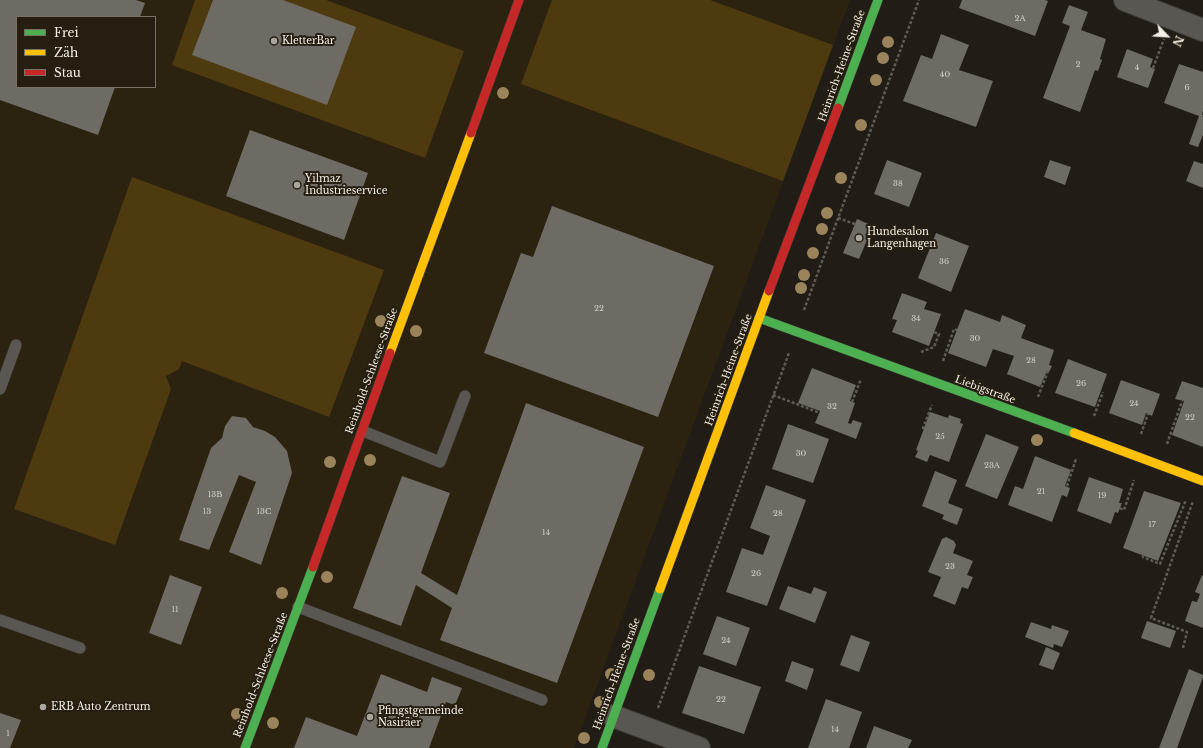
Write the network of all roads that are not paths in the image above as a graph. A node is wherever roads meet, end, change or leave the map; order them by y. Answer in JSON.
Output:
{"nodes":[{"id":1,"x":519,"y":0,"type":"edge"},
{"id":2,"x":878,"y":0,"type":"edge"},
{"id":3,"x":1125,"y":0,"type":"edge"},
{"id":4,"x":1203,"y":30,"type":"edge"},
{"id":5,"x":760,"y":318,"type":"junction"},
{"id":6,"x":16,"y":345,"type":"dead end"},
{"id":7,"x":0,"y":389,"type":"edge"},
{"id":8,"x":465,"y":396,"type":"dead end"},
{"id":9,"x":363,"y":431,"type":"junction"},
{"id":10,"x":1203,"y":481,"type":"edge"},
{"id":11,"x":298,"y":608,"type":"junction"},
{"id":12,"x":0,"y":620,"type":"edge"},
{"id":13,"x":80,"y":648,"type":"dead end"},
{"id":14,"x":542,"y":700,"type":"dead end"},
{"id":15,"x":613,"y":716,"type":"junction"},
{"id":16,"x":245,"y":748,"type":"edge"},
{"id":17,"x":602,"y":748,"type":"edge"},
{"id":18,"x":699,"y":748,"type":"edge"}],
"edges":[{"from":1,"to":9,"type":"street","name":"Reinhold-Schleese-Straße"},
{"from":2,"to":5,"type":"street","name":"Heinrich-Heine-Straße"},
{"from":3,"to":4,"type":"street"},
{"from":5,"to":10,"type":"street","name":"Liebigstraße"},
{"from":5,"to":15,"type":"street","name":"Heinrich-Heine-Straße"},
{"from":6,"to":7,"type":"lane"},
{"from":8,"to":9,"type":"lane"},
{"from":9,"to":11,"type":"street","name":"Reinhold-Schleese-Straße"},
{"from":11,"to":14,"type":"lane"},
{"from":11,"to":16,"type":"street","name":"Reinhold-Schleese-Straße"},
{"from":12,"to":13,"type":"lane"},
{"from":15,"to":17,"type":"street","name":"Heinrich-Heine-Straße"},
{"from":15,"to":18,"type":"street"}]}
